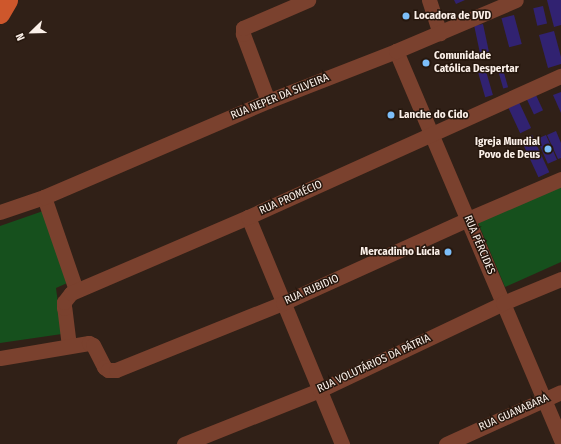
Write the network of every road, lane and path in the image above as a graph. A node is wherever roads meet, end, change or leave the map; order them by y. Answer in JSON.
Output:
{"nodes":[{"id":1,"x":8,"y":0,"type":"edge"},
{"id":2,"x":308,"y":0,"type":"edge"},
{"id":3,"x":429,"y":0,"type":"edge"},
{"id":4,"x":516,"y":0,"type":"edge"},
{"id":5,"x":0,"y":14,"type":"edge"},
{"id":6,"x":440,"y":33,"type":"junction"},
{"id":7,"x":396,"y":51,"type":"junction"},
{"id":8,"x":561,"y":76,"type":"edge"},
{"id":9,"x":268,"y":101,"type":"junction"},
{"id":10,"x":432,"y":135,"type":"junction"},
{"id":11,"x":561,"y":179,"type":"edge"},
{"id":12,"x":44,"y":198,"type":"junction"},
{"id":13,"x":0,"y":212,"type":"edge"},
{"id":14,"x":248,"y":217,"type":"junction"},
{"id":15,"x":468,"y":219,"type":"junction"},
{"id":16,"x":561,"y":279,"type":"edge"},
{"id":17,"x":76,"y":290,"type":"junction"},
{"id":18,"x":283,"y":303,"type":"junction"},
{"id":19,"x":503,"y":303,"type":"junction"},
{"id":20,"x":70,"y":346,"type":"junction"},
{"id":21,"x":0,"y":358,"type":"edge"},
{"id":22,"x":320,"y":390,"type":"junction"},
{"id":23,"x":561,"y":392,"type":"edge"},
{"id":24,"x":544,"y":399,"type":"junction"},
{"id":25,"x":561,"y":439,"type":"edge"},
{"id":26,"x":184,"y":444,"type":"edge"},
{"id":27,"x":342,"y":444,"type":"edge"},
{"id":28,"x":446,"y":444,"type":"edge"}],
"edges":[{"from":1,"to":5,"type":"main road"},
{"from":2,"to":9,"type":"street"},
{"from":3,"to":6,"type":"street"},
{"from":4,"to":6,"type":"street","name":"RUA NEPER DA SILVEIRA"},
{"from":6,"to":7,"type":"street","name":"RUA NEPER DA SILVEIRA"},
{"from":7,"to":9,"type":"street","name":"RUA NEPER DA SILVEIRA"},
{"from":7,"to":10,"type":"street","name":"RUA PÉRCIDES"},
{"from":8,"to":10,"type":"street","name":"RUA PROMÉCIO"},
{"from":9,"to":12,"type":"street","name":"RUA NEPER DA SILVEIRA"},
{"from":10,"to":14,"type":"street","name":"RUA PROMÉCIO"},
{"from":10,"to":15,"type":"street","name":"RUA PÉRCIDES"},
{"from":11,"to":15,"type":"street","name":"RUA RUBIDIO"},
{"from":12,"to":13,"type":"street","name":"RUA NEPER DA SILVEIRA"},
{"from":12,"to":17,"type":"street"},
{"from":14,"to":17,"type":"street","name":"RUA PROMÉCIO"},
{"from":14,"to":18,"type":"street"},
{"from":15,"to":18,"type":"street","name":"RUA RUBIDIO"},
{"from":15,"to":19,"type":"street","name":"RUA PÉRCIDES"},
{"from":16,"to":19,"type":"street","name":"RUA VOLUTÁRIOS DA PÁTRIA"},
{"from":17,"to":20,"type":"street","name":"RUA PROMÉCIO"},
{"from":18,"to":20,"type":"street","name":"RUA RUBIDIO"},
{"from":18,"to":22,"type":"street"},
{"from":19,"to":22,"type":"street","name":"RUA VOLUTÁRIOS DA PÁTRIA"},
{"from":19,"to":24,"type":"street","name":"RUA PÉRCIDES"},
{"from":20,"to":21,"type":"street"},
{"from":22,"to":26,"type":"street","name":"RUA VOLUTÁRIOS DA PÁTRIA"},
{"from":22,"to":27,"type":"street"},
{"from":23,"to":24,"type":"street","name":"RUA GUANABARA"},
{"from":24,"to":25,"type":"street","name":"RUA PÉRCIDES"},
{"from":24,"to":28,"type":"street","name":"RUA GUANABARA"}]}
